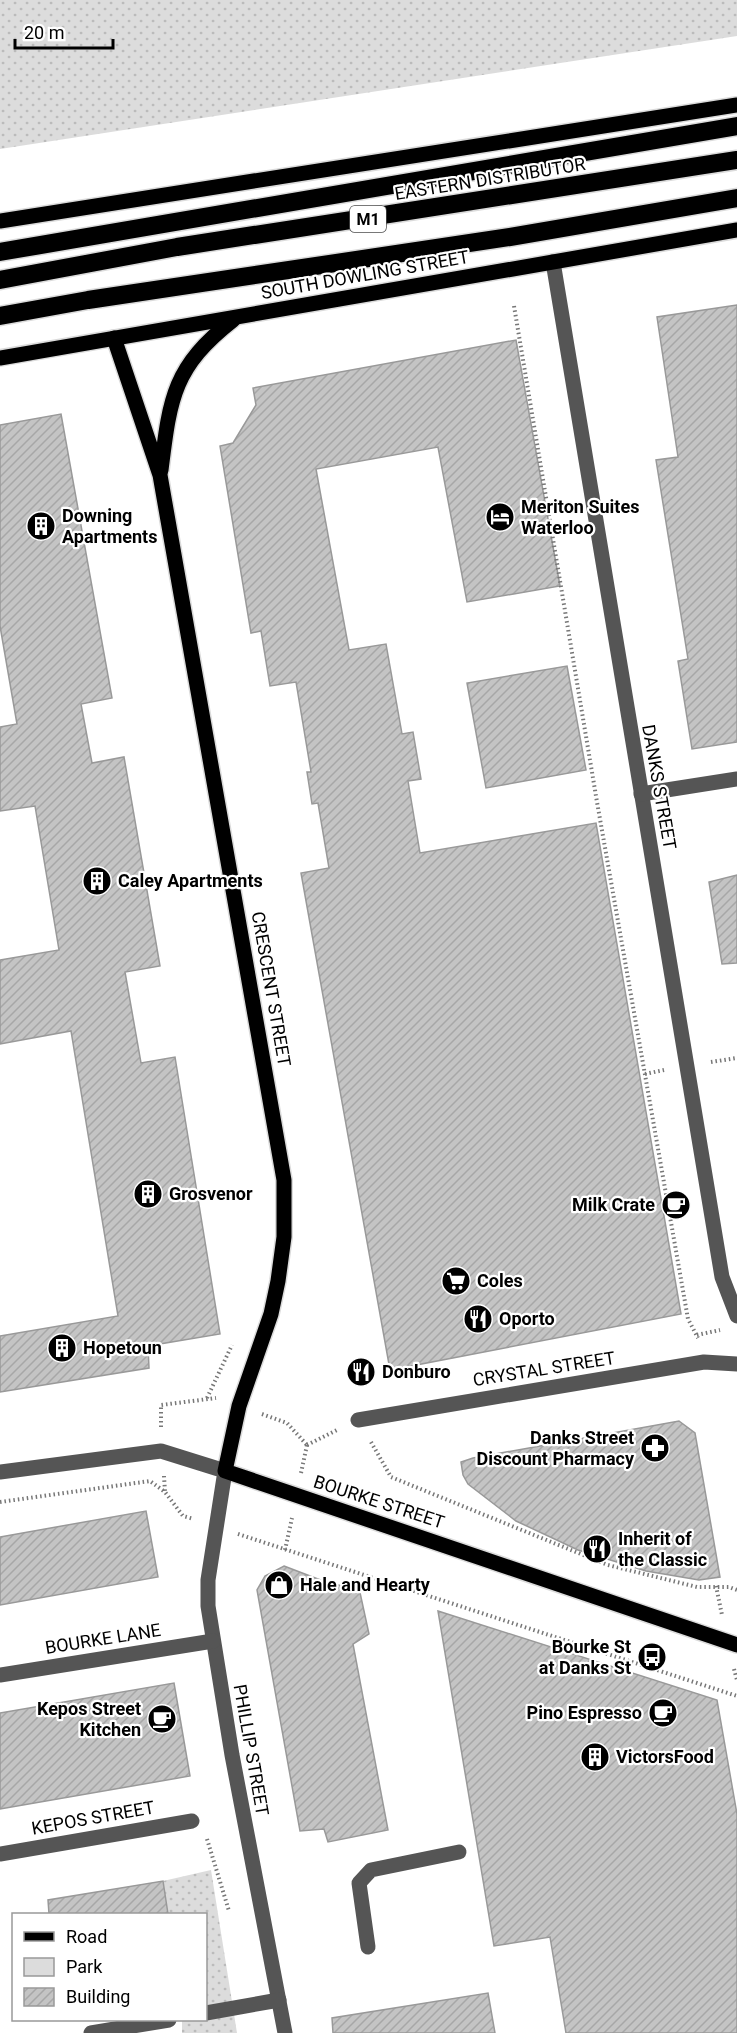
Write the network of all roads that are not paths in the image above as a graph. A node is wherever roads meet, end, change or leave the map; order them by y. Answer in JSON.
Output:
{"nodes":[{"id":1,"x":737,"y":105,"type":"edge"},
{"id":2,"x":737,"y":126,"type":"edge"},
{"id":3,"x":737,"y":160,"type":"edge"},
{"id":4,"x":737,"y":198,"type":"edge"},
{"id":5,"x":0,"y":221,"type":"edge"},
{"id":6,"x":737,"y":230,"type":"edge"},
{"id":7,"x":0,"y":252,"type":"edge"},
{"id":8,"x":553,"y":262,"type":"junction"},
{"id":9,"x":0,"y":280,"type":"edge"},
{"id":10,"x":0,"y":315,"type":"edge"},
{"id":11,"x":235,"y":318,"type":"junction"},
{"id":12,"x":114,"y":338,"type":"junction"},
{"id":13,"x":0,"y":358,"type":"edge"},
{"id":14,"x":160,"y":475,"type":"junction"},
{"id":15,"x":737,"y":779,"type":"edge"},
{"id":16,"x":641,"y":794,"type":"junction"},
{"id":17,"x":733,"y":1322,"type":"edge"},
{"id":18,"x":737,"y":1364,"type":"edge"},
{"id":19,"x":358,"y":1420,"type":"road end"},
{"id":20,"x":225,"y":1471,"type":"junction"},
{"id":21,"x":0,"y":1472,"type":"edge"},
{"id":22,"x":213,"y":1641,"type":"junction"},
{"id":23,"x":737,"y":1645,"type":"edge"},
{"id":24,"x":0,"y":1675,"type":"edge"},
{"id":25,"x":192,"y":1821,"type":"road end"},
{"id":26,"x":459,"y":1852,"type":"dead end"},
{"id":27,"x":0,"y":1854,"type":"edge"},
{"id":28,"x":368,"y":1947,"type":"dead end"},
{"id":29,"x":279,"y":2000,"type":"junction"},
{"id":30,"x":207,"y":2013,"type":"edge"},
{"id":31,"x":158,"y":2021,"type":"edge"},
{"id":32,"x":91,"y":2033,"type":"edge"},
{"id":33,"x":285,"y":2033,"type":"edge"}],
"edges":[{"from":1,"to":5,"type":"main road"},
{"from":2,"to":7,"type":"highway"},
{"from":3,"to":9,"type":"highway","name":"EASTERN DISTRIBUTOR","number":"M1"},
{"from":4,"to":10,"type":"highway","number":"M1"},
{"from":6,"to":8,"type":"main road","name":"SOUTH DOWLING STREET"},
{"from":8,"to":11,"type":"main road","name":"SOUTH DOWLING STREET"},
{"from":8,"to":16,"type":"street","name":"DANKS STREET"},
{"from":11,"to":12,"type":"main road","name":"SOUTH DOWLING STREET"},
{"from":11,"to":14,"type":"main road","name":"CRESCENT STREET"},
{"from":12,"to":13,"type":"main road","name":"SOUTH DOWLING STREET"},
{"from":12,"to":14,"type":"main road","name":"CRESCENT STREET"},
{"from":14,"to":20,"type":"main road","name":"CRESCENT STREET"},
{"from":15,"to":16,"type":"street"},
{"from":16,"to":17,"type":"street","name":"DANKS STREET"},
{"from":18,"to":19,"type":"street","name":"CRYSTAL STREET"},
{"from":20,"to":21,"type":"street","name":"BOURKE STREET"},
{"from":20,"to":22,"type":"street","name":"PHILLIP STREET"},
{"from":20,"to":23,"type":"main road","name":"BOURKE STREET"},
{"from":22,"to":24,"type":"street","name":"BOURKE LANE"},
{"from":22,"to":29,"type":"street","name":"PHILLIP STREET"},
{"from":25,"to":27,"type":"street","name":"KEPOS STREET"},
{"from":26,"to":28,"type":"street"},
{"from":29,"to":30,"type":"street"},
{"from":29,"to":33,"type":"street","name":"PHILLIP STREET"},
{"from":31,"to":32,"type":"street"}]}
